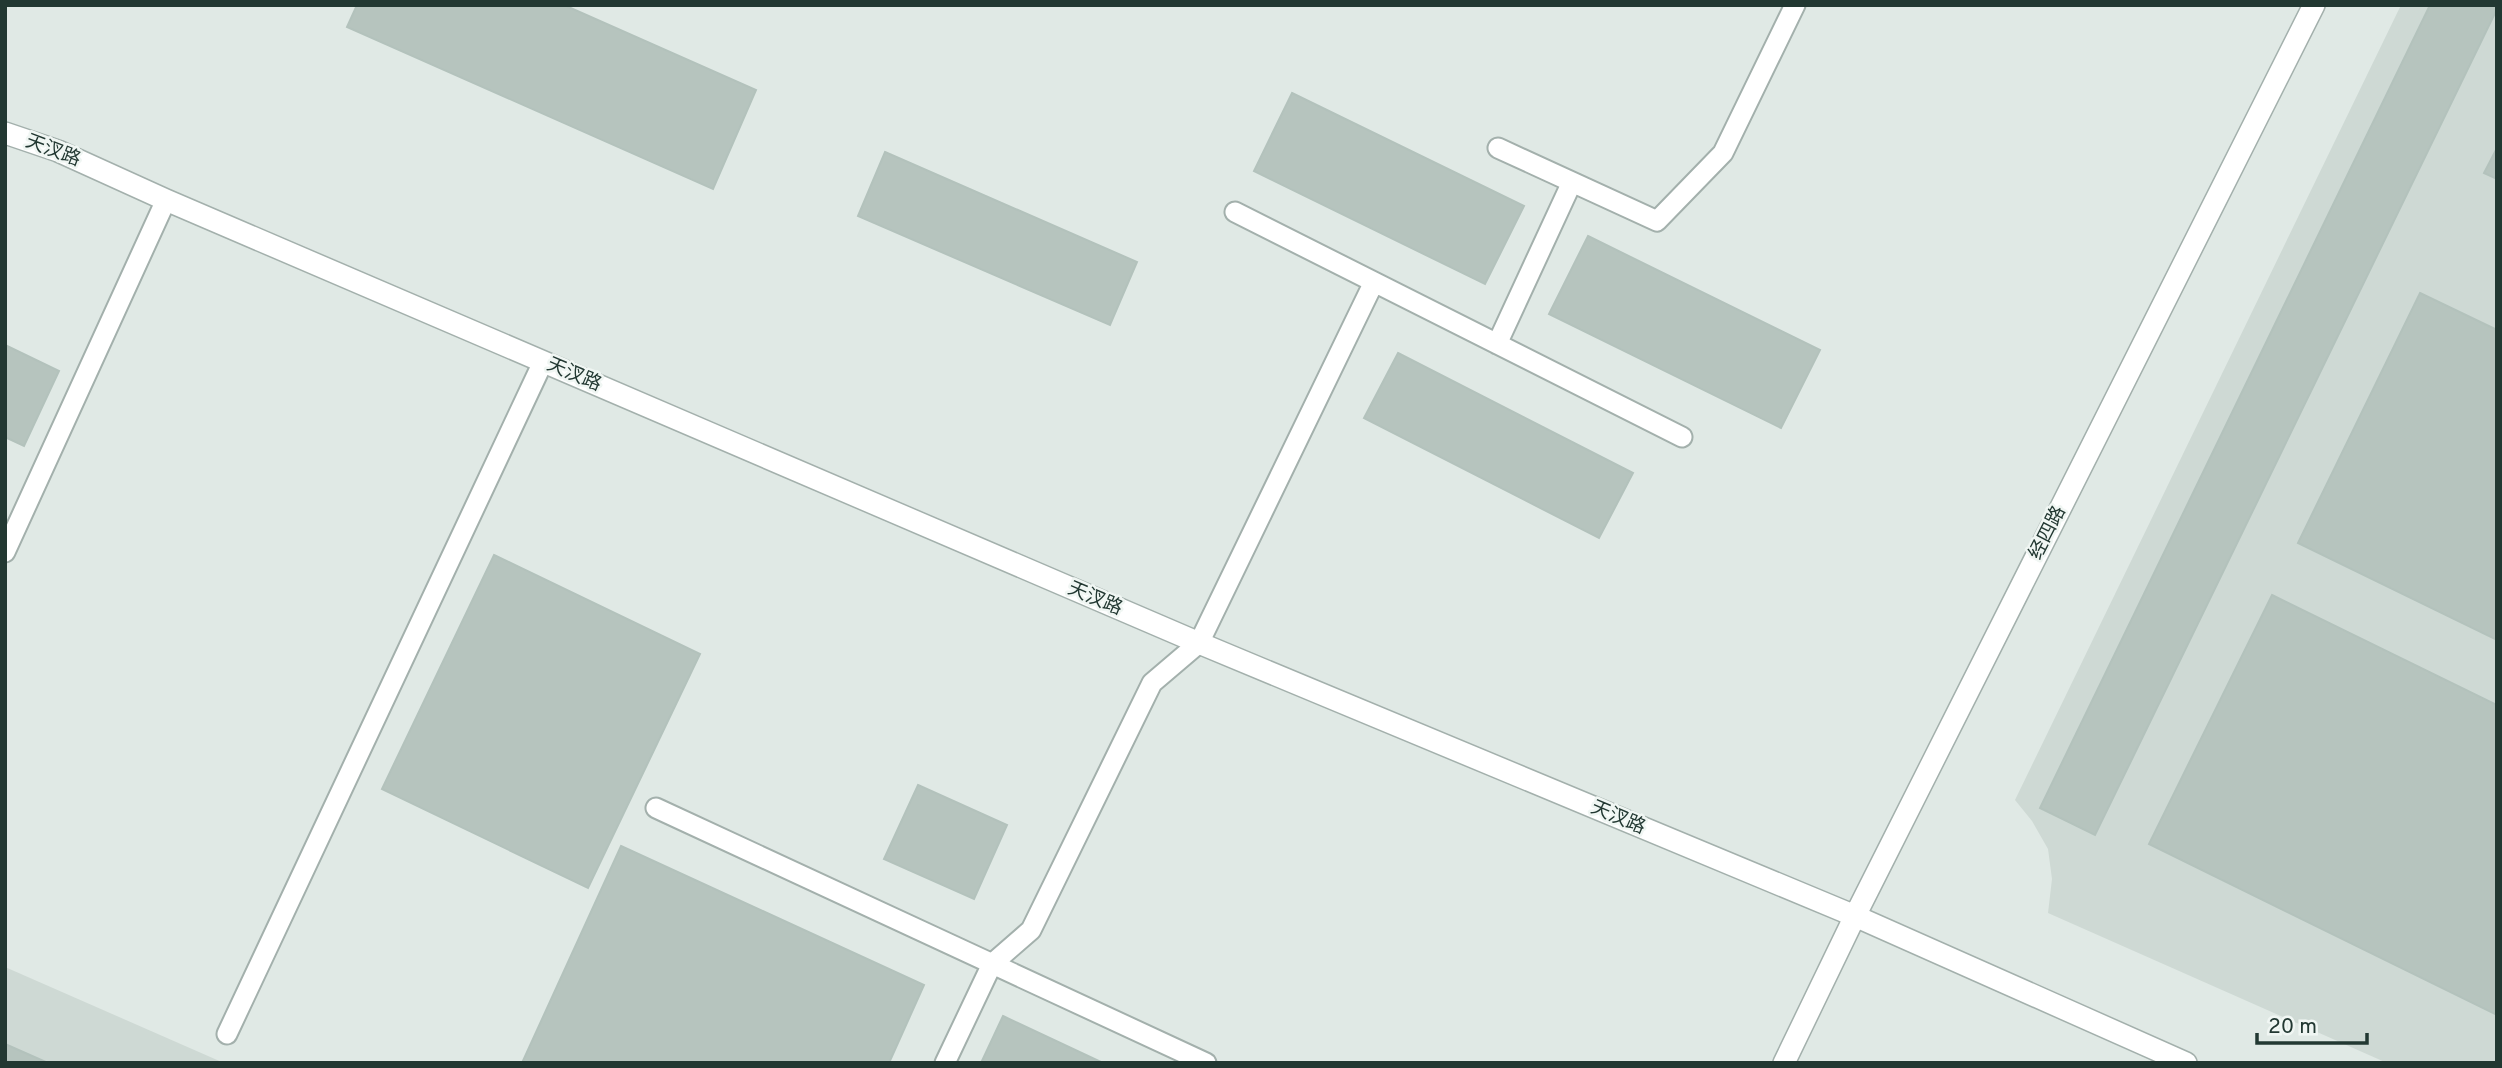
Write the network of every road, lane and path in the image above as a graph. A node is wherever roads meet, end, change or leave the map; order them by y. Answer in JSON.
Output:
{"nodes":[{"id":1,"x":1795,"y":5,"type":"edge"},
{"id":2,"x":2314,"y":5,"type":"edge"},
{"id":3,"x":5,"y":133,"type":"edge"},
{"id":4,"x":1498,"y":148,"type":"dead end"},
{"id":5,"x":1572,"y":182,"type":"junction"},
{"id":6,"x":166,"y":200,"type":"junction"},
{"id":7,"x":1236,"y":212,"type":"dead end"},
{"id":8,"x":1374,"y":282,"type":"junction"},
{"id":9,"x":1497,"y":344,"type":"junction"},
{"id":10,"x":543,"y":362,"type":"junction"},
{"id":11,"x":1682,"y":437,"type":"dead end"},
{"id":12,"x":5,"y":552,"type":"edge"},
{"id":13,"x":1199,"y":643,"type":"junction"},
{"id":14,"x":656,"y":808,"type":"dead end"},
{"id":15,"x":1855,"y":916,"type":"junction"},
{"id":16,"x":992,"y":964,"type":"junction"},
{"id":17,"x":227,"y":1034,"type":"dead end"},
{"id":18,"x":945,"y":1063,"type":"edge"},
{"id":19,"x":1206,"y":1063,"type":"edge"},
{"id":20,"x":1784,"y":1063,"type":"edge"},
{"id":21,"x":2186,"y":1063,"type":"edge"}],
"edges":[{"from":1,"to":5,"type":"lane"},
{"from":2,"to":15,"type":"street","name":"经四路"},
{"from":3,"to":6,"type":"street","name":"天汊路"},
{"from":4,"to":5,"type":"lane"},
{"from":5,"to":9,"type":"lane"},
{"from":6,"to":10,"type":"street","name":"天汊路"},
{"from":6,"to":12,"type":"lane"},
{"from":7,"to":8,"type":"lane"},
{"from":8,"to":9,"type":"lane"},
{"from":8,"to":13,"type":"lane"},
{"from":9,"to":11,"type":"lane"},
{"from":10,"to":13,"type":"street","name":"天汊路"},
{"from":10,"to":17,"type":"lane"},
{"from":13,"to":15,"type":"street","name":"天汊路"},
{"from":13,"to":16,"type":"lane"},
{"from":14,"to":16,"type":"lane"},
{"from":15,"to":20,"type":"street","name":"经四路"},
{"from":15,"to":21,"type":"street","name":"天汊路"},
{"from":16,"to":18,"type":"lane"},
{"from":16,"to":19,"type":"lane"}]}
